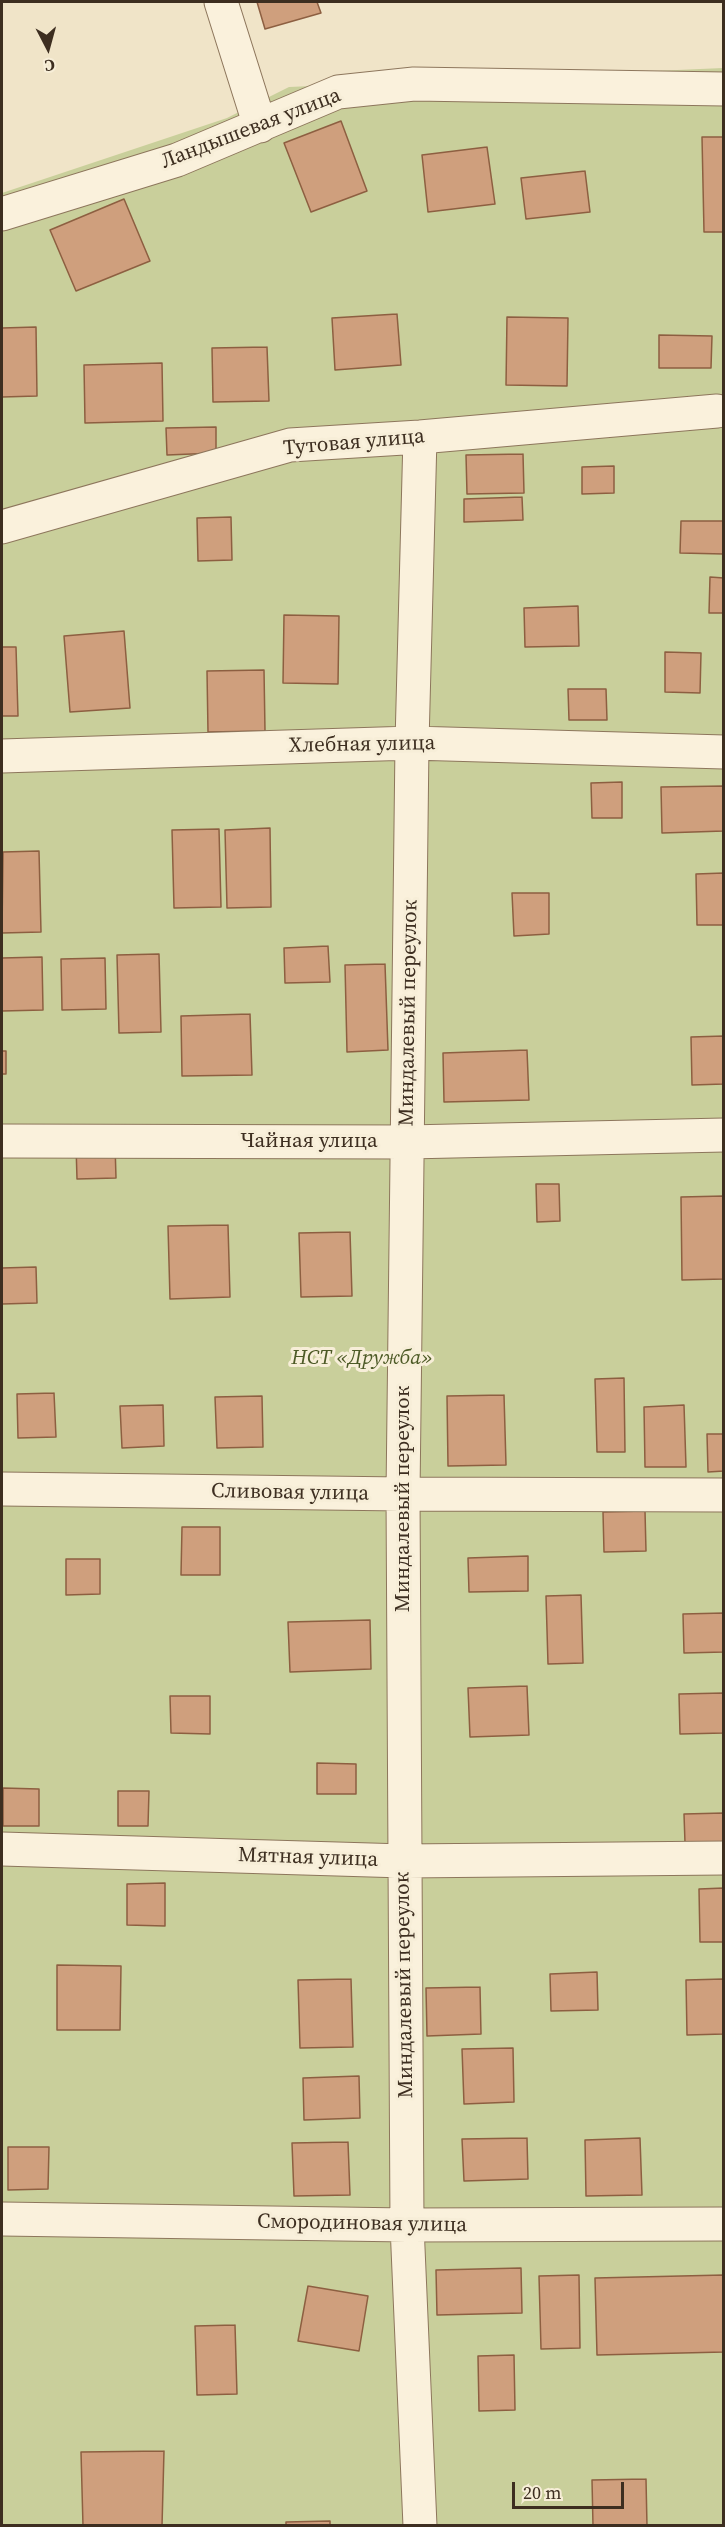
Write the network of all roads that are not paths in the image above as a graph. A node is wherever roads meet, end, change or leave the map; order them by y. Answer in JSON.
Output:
{"nodes":[{"id":1,"x":221,"y":2,"type":"edge"},
{"id":2,"x":723,"y":89,"type":"edge"},
{"id":3,"x":260,"y":126,"type":"junction"},
{"id":4,"x":2,"y":214,"type":"edge"},
{"id":5,"x":717,"y":411,"type":"dead end"},
{"id":6,"x":420,"y":437,"type":"junction"},
{"id":7,"x":2,"y":527,"type":"edge"},
{"id":8,"x":411,"y":742,"type":"junction"},
{"id":9,"x":723,"y":752,"type":"edge"},
{"id":10,"x":2,"y":756,"type":"edge"},
{"id":11,"x":723,"y":1136,"type":"edge"},
{"id":12,"x":2,"y":1141,"type":"edge"},
{"id":13,"x":408,"y":1142,"type":"junction"},
{"id":14,"x":2,"y":1489,"type":"edge"},
{"id":15,"x":403,"y":1494,"type":"junction"},
{"id":16,"x":723,"y":1495,"type":"edge"},
{"id":17,"x":2,"y":1849,"type":"edge"},
{"id":18,"x":723,"y":1858,"type":"edge"},
{"id":19,"x":404,"y":1862,"type":"junction"},
{"id":20,"x":2,"y":2219,"type":"edge"},
{"id":21,"x":723,"y":2224,"type":"edge"},
{"id":22,"x":407,"y":2225,"type":"junction"},
{"id":23,"x":420,"y":2526,"type":"edge"}],
"edges":[{"from":1,"to":3,"type":"street"},
{"from":2,"to":3,"type":"street","name":"Ландышевая улица"},
{"from":3,"to":4,"type":"street","name":"Ландышевая улица"},
{"from":5,"to":6,"type":"street","name":"Тутовая улица"},
{"from":6,"to":7,"type":"street","name":"Тутовая улица"},
{"from":6,"to":8,"type":"street","name":"Миндалевый переулок"},
{"from":8,"to":9,"type":"street","name":"Хлебная улица"},
{"from":8,"to":10,"type":"street","name":"Хлебная улица"},
{"from":8,"to":13,"type":"street","name":"Миндалевый переулок"},
{"from":11,"to":13,"type":"street","name":"Чайная улица"},
{"from":12,"to":13,"type":"street","name":"Чайная улица"},
{"from":13,"to":15,"type":"street","name":"Миндалевый переулок"},
{"from":14,"to":15,"type":"street","name":"Сливовая улица"},
{"from":15,"to":16,"type":"street","name":"Сливовая улица"},
{"from":15,"to":19,"type":"street","name":"Миндалевый переулок"},
{"from":17,"to":19,"type":"street","name":"Мятная улица"},
{"from":18,"to":19,"type":"street","name":"Мятная улица"},
{"from":19,"to":22,"type":"street","name":"Миндалевый переулок"},
{"from":20,"to":22,"type":"street","name":"Смородиновая улица"},
{"from":21,"to":22,"type":"street","name":"Смородиновая улица"},
{"from":22,"to":23,"type":"street","name":"Миндалевый переулок"}]}
